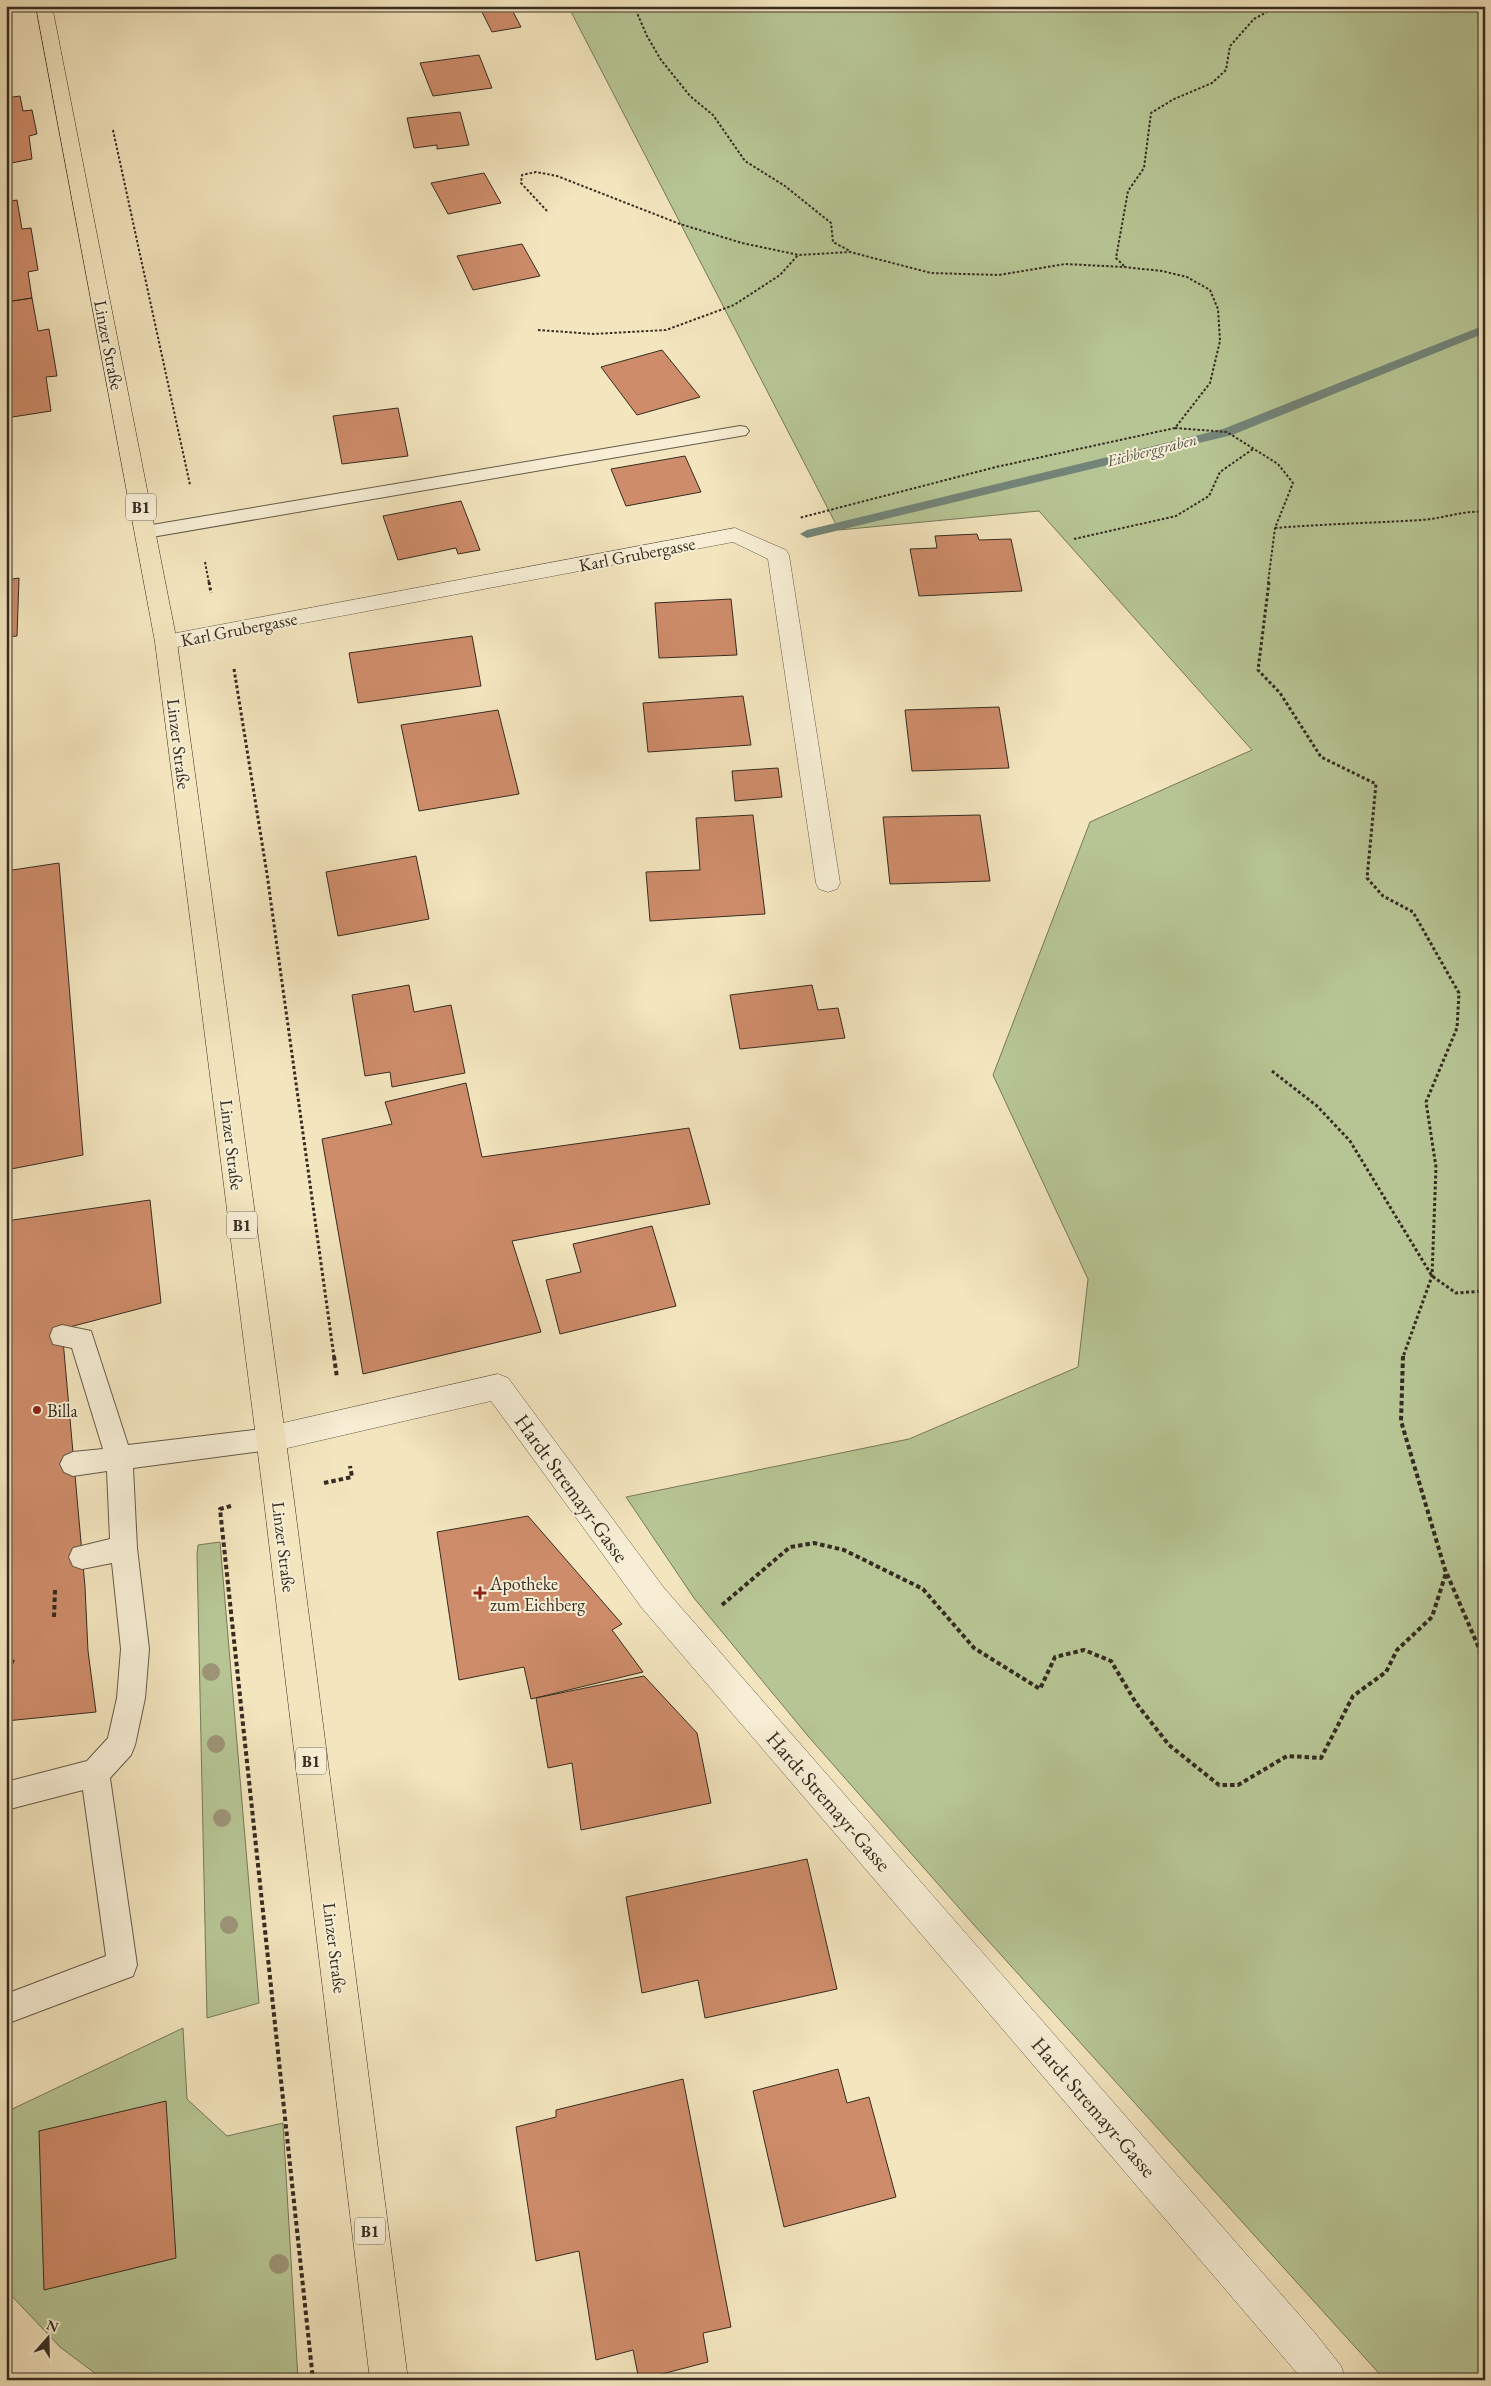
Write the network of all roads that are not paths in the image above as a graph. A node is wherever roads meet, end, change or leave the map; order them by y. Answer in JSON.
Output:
{"nodes":[{"id":1,"x":44,"y":6,"type":"edge"},
{"id":2,"x":740,"y":431,"type":"dead end"},
{"id":3,"x":146,"y":532,"type":"junction"},
{"id":4,"x":166,"y":642,"type":"junction"},
{"id":5,"x":828,"y":884,"type":"dead end"},
{"id":6,"x":62,"y":1336,"type":"dead end"},
{"id":7,"x":270,"y":1439,"type":"junction"},
{"id":8,"x":119,"y":1458,"type":"junction"},
{"id":9,"x":73,"y":1464,"type":"dead end"},
{"id":10,"x":124,"y":1548,"type":"junction"},
{"id":11,"x":82,"y":1557,"type":"dead end"},
{"id":12,"x":95,"y":1773,"type":"junction"},
{"id":13,"x":6,"y":1796,"type":"edge"},
{"id":14,"x":6,"y":2009,"type":"edge"},
{"id":15,"x":389,"y":2380,"type":"edge"},
{"id":16,"x":1327,"y":2380,"type":"edge"}],
"edges":[{"from":1,"to":3,"type":"main road","name":"Linzer Straße","number":"B1"},
{"from":2,"to":3,"type":"lane"},
{"from":3,"to":4,"type":"main road","name":"Linzer Straße","number":"B1"},
{"from":4,"to":5,"type":"street","name":"Karl Grubergasse"},
{"from":4,"to":7,"type":"main road","name":"Linzer Straße","number":"B1"},
{"from":6,"to":8,"type":"lane"},
{"from":7,"to":8,"type":"lane"},
{"from":7,"to":15,"type":"main road","name":"Linzer Straße","number":"B1"},
{"from":7,"to":16,"type":"street","name":"Hardt Stremayr-Gasse"},
{"from":8,"to":9,"type":"lane"},
{"from":8,"to":10,"type":"lane"},
{"from":10,"to":11,"type":"lane"},
{"from":10,"to":12,"type":"lane"},
{"from":12,"to":13,"type":"lane"},
{"from":12,"to":14,"type":"lane"}]}
